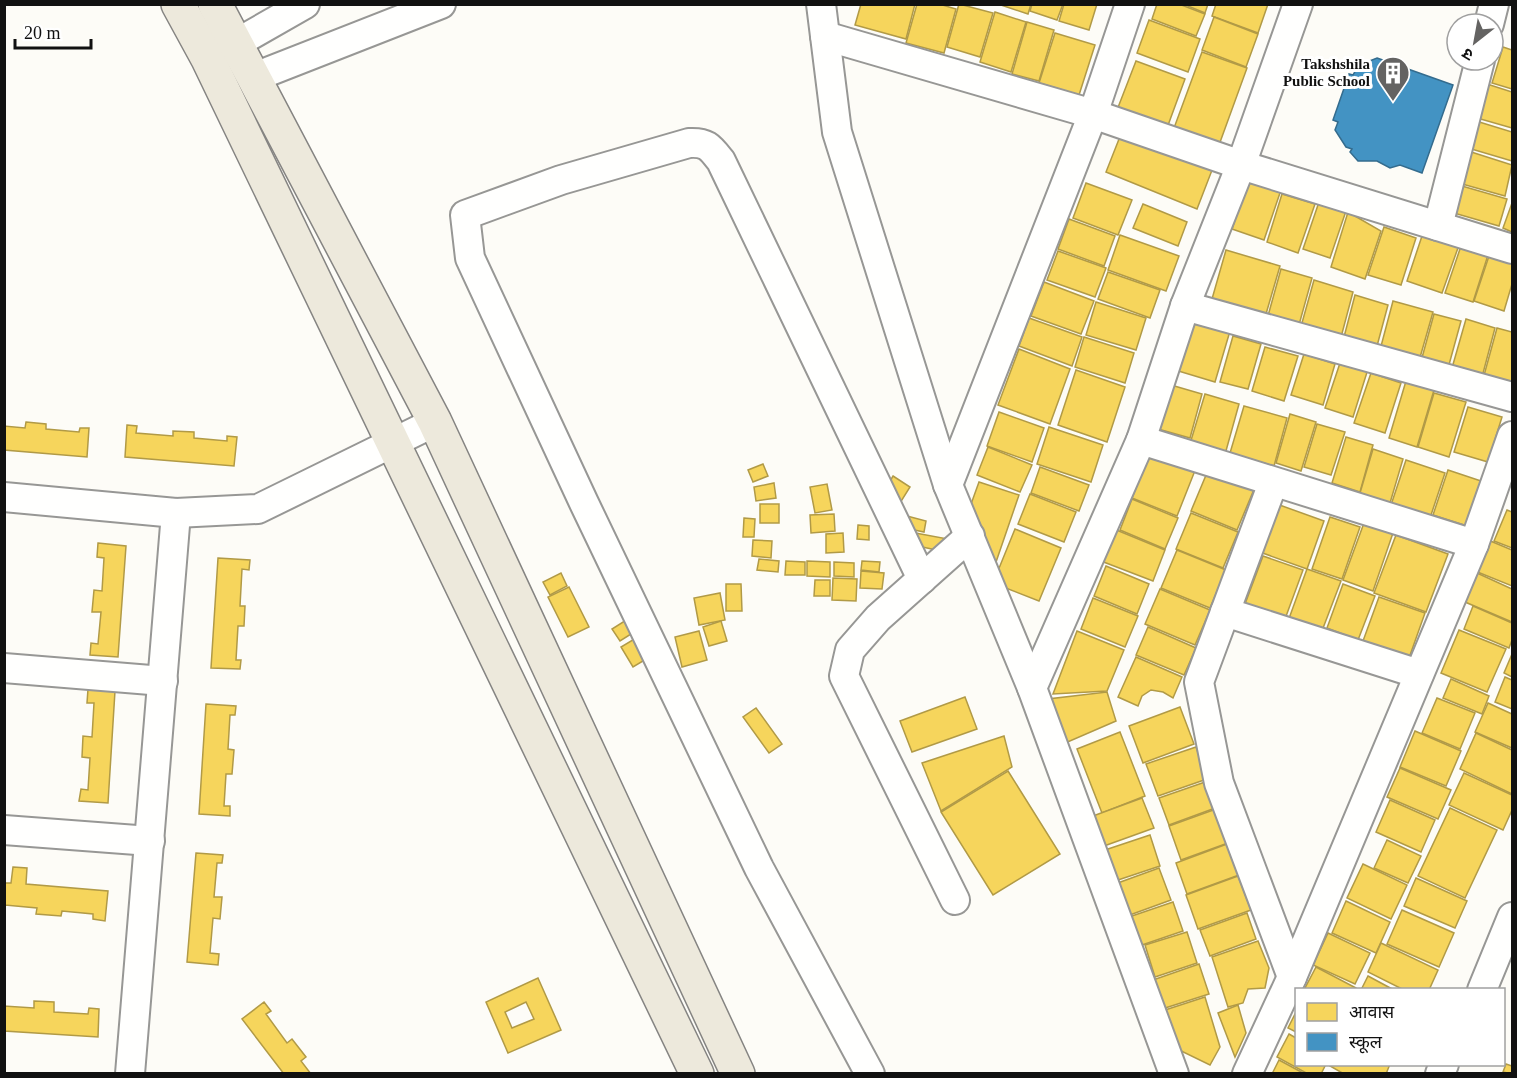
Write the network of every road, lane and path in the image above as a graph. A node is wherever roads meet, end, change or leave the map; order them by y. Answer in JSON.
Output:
{"nodes":[{"id":1,"x":178,"y":4,"type":"edge"},
{"id":2,"x":215,"y":4,"type":"edge"},
{"id":3,"x":441,"y":4,"type":"edge"},
{"id":4,"x":821,"y":4,"type":"edge"},
{"id":5,"x":1130,"y":4,"type":"edge"},
{"id":6,"x":1298,"y":4,"type":"edge"},
{"id":7,"x":292,"y":8,"type":"edge"},
{"id":8,"x":825,"y":36,"type":"junction"},
{"id":9,"x":222,"y":52,"type":"junction"},
{"id":10,"x":1477,"y":72,"type":"edge"},
{"id":11,"x":252,"y":78,"type":"junction"},
{"id":12,"x":1093,"y":114,"type":"junction"},
{"id":13,"x":1241,"y":165,"type":"junction"},
{"id":14,"x":1438,"y":226,"type":"junction"},
{"id":15,"x":1512,"y":249,"type":"edge"},
{"id":16,"x":1185,"y":306,"type":"junction"},
{"id":17,"x":1512,"y":397,"type":"edge"},
{"id":18,"x":435,"y":422,"type":"junction"},
{"id":19,"x":1512,"y":436,"type":"edge"},
{"id":20,"x":1141,"y":440,"type":"junction"},
{"id":21,"x":394,"y":443,"type":"junction"},
{"id":22,"x":1273,"y":483,"type":"junction"},
{"id":23,"x":948,"y":485,"type":"junction"},
{"id":24,"x":4,"y":497,"type":"edge"},
{"id":25,"x":176,"y":513,"type":"junction"},
{"id":26,"x":970,"y":536,"type":"junction"},
{"id":27,"x":1474,"y":544,"type":"junction"},
{"id":28,"x":922,"y":579,"type":"junction"},
{"id":29,"x":1225,"y":612,"type":"junction"},
{"id":30,"x":4,"y":668,"type":"edge"},
{"id":31,"x":1419,"y":674,"type":"junction"},
{"id":32,"x":164,"y":681,"type":"junction"},
{"id":33,"x":1032,"y":688,"type":"junction"},
{"id":34,"x":4,"y":830,"type":"edge"},
{"id":35,"x":150,"y":842,"type":"junction"},
{"id":36,"x":955,"y":900,"type":"dead end"},
{"id":37,"x":1512,"y":917,"type":"edge"},
{"id":38,"x":1292,"y":977,"type":"junction"},
{"id":39,"x":1483,"y":988,"type":"edge"},
{"id":40,"x":734,"y":1065,"type":"edge"},
{"id":41,"x":696,"y":1073,"type":"edge"},
{"id":42,"x":130,"y":1074,"type":"edge"},
{"id":43,"x":870,"y":1074,"type":"edge"},
{"id":44,"x":1174,"y":1074,"type":"edge"},
{"id":45,"x":1247,"y":1074,"type":"edge"}],
"edges":[{"from":1,"to":9,"type":"main road"},
{"from":2,"to":9,"type":"main road"},
{"from":3,"to":11,"type":"street"},
{"from":4,"to":8,"type":"street"},
{"from":5,"to":12,"type":"street"},
{"from":6,"to":13,"type":"street"},
{"from":7,"to":9,"type":"street"},
{"from":8,"to":12,"type":"street"},
{"from":8,"to":23,"type":"street"},
{"from":9,"to":11,"type":"main road"},
{"from":9,"to":21,"type":"main road"},
{"from":10,"to":14,"type":"street"},
{"from":11,"to":18,"type":"main road"},
{"from":12,"to":13,"type":"street"},
{"from":12,"to":23,"type":"street"},
{"from":13,"to":14,"type":"street"},
{"from":13,"to":16,"type":"street"},
{"from":14,"to":15,"type":"street"},
{"from":16,"to":17,"type":"street"},
{"from":16,"to":20,"type":"street"},
{"from":18,"to":21,"type":"street"},
{"from":18,"to":40,"type":"main road"},
{"from":19,"to":27,"type":"street"},
{"from":20,"to":22,"type":"street"},
{"from":20,"to":33,"type":"street"},
{"from":21,"to":25,"type":"street"},
{"from":21,"to":41,"type":"main road"},
{"from":22,"to":27,"type":"street"},
{"from":22,"to":29,"type":"street"},
{"from":23,"to":26,"type":"street"},
{"from":24,"to":25,"type":"street"},
{"from":25,"to":32,"type":"street"},
{"from":26,"to":28,"type":"street"},
{"from":26,"to":33,"type":"street"},
{"from":27,"to":31,"type":"street"},
{"from":28,"to":36,"type":"street"},
{"from":28,"to":43,"type":"street"},
{"from":29,"to":31,"type":"street"},
{"from":29,"to":38,"type":"street"},
{"from":30,"to":32,"type":"street"},
{"from":31,"to":38,"type":"street"},
{"from":32,"to":35,"type":"street"},
{"from":33,"to":44,"type":"street"},
{"from":34,"to":35,"type":"street"},
{"from":35,"to":42,"type":"street"},
{"from":37,"to":39,"type":"street"},
{"from":38,"to":45,"type":"street"},
{"from":40,"to":41,"type":"street"}]}
